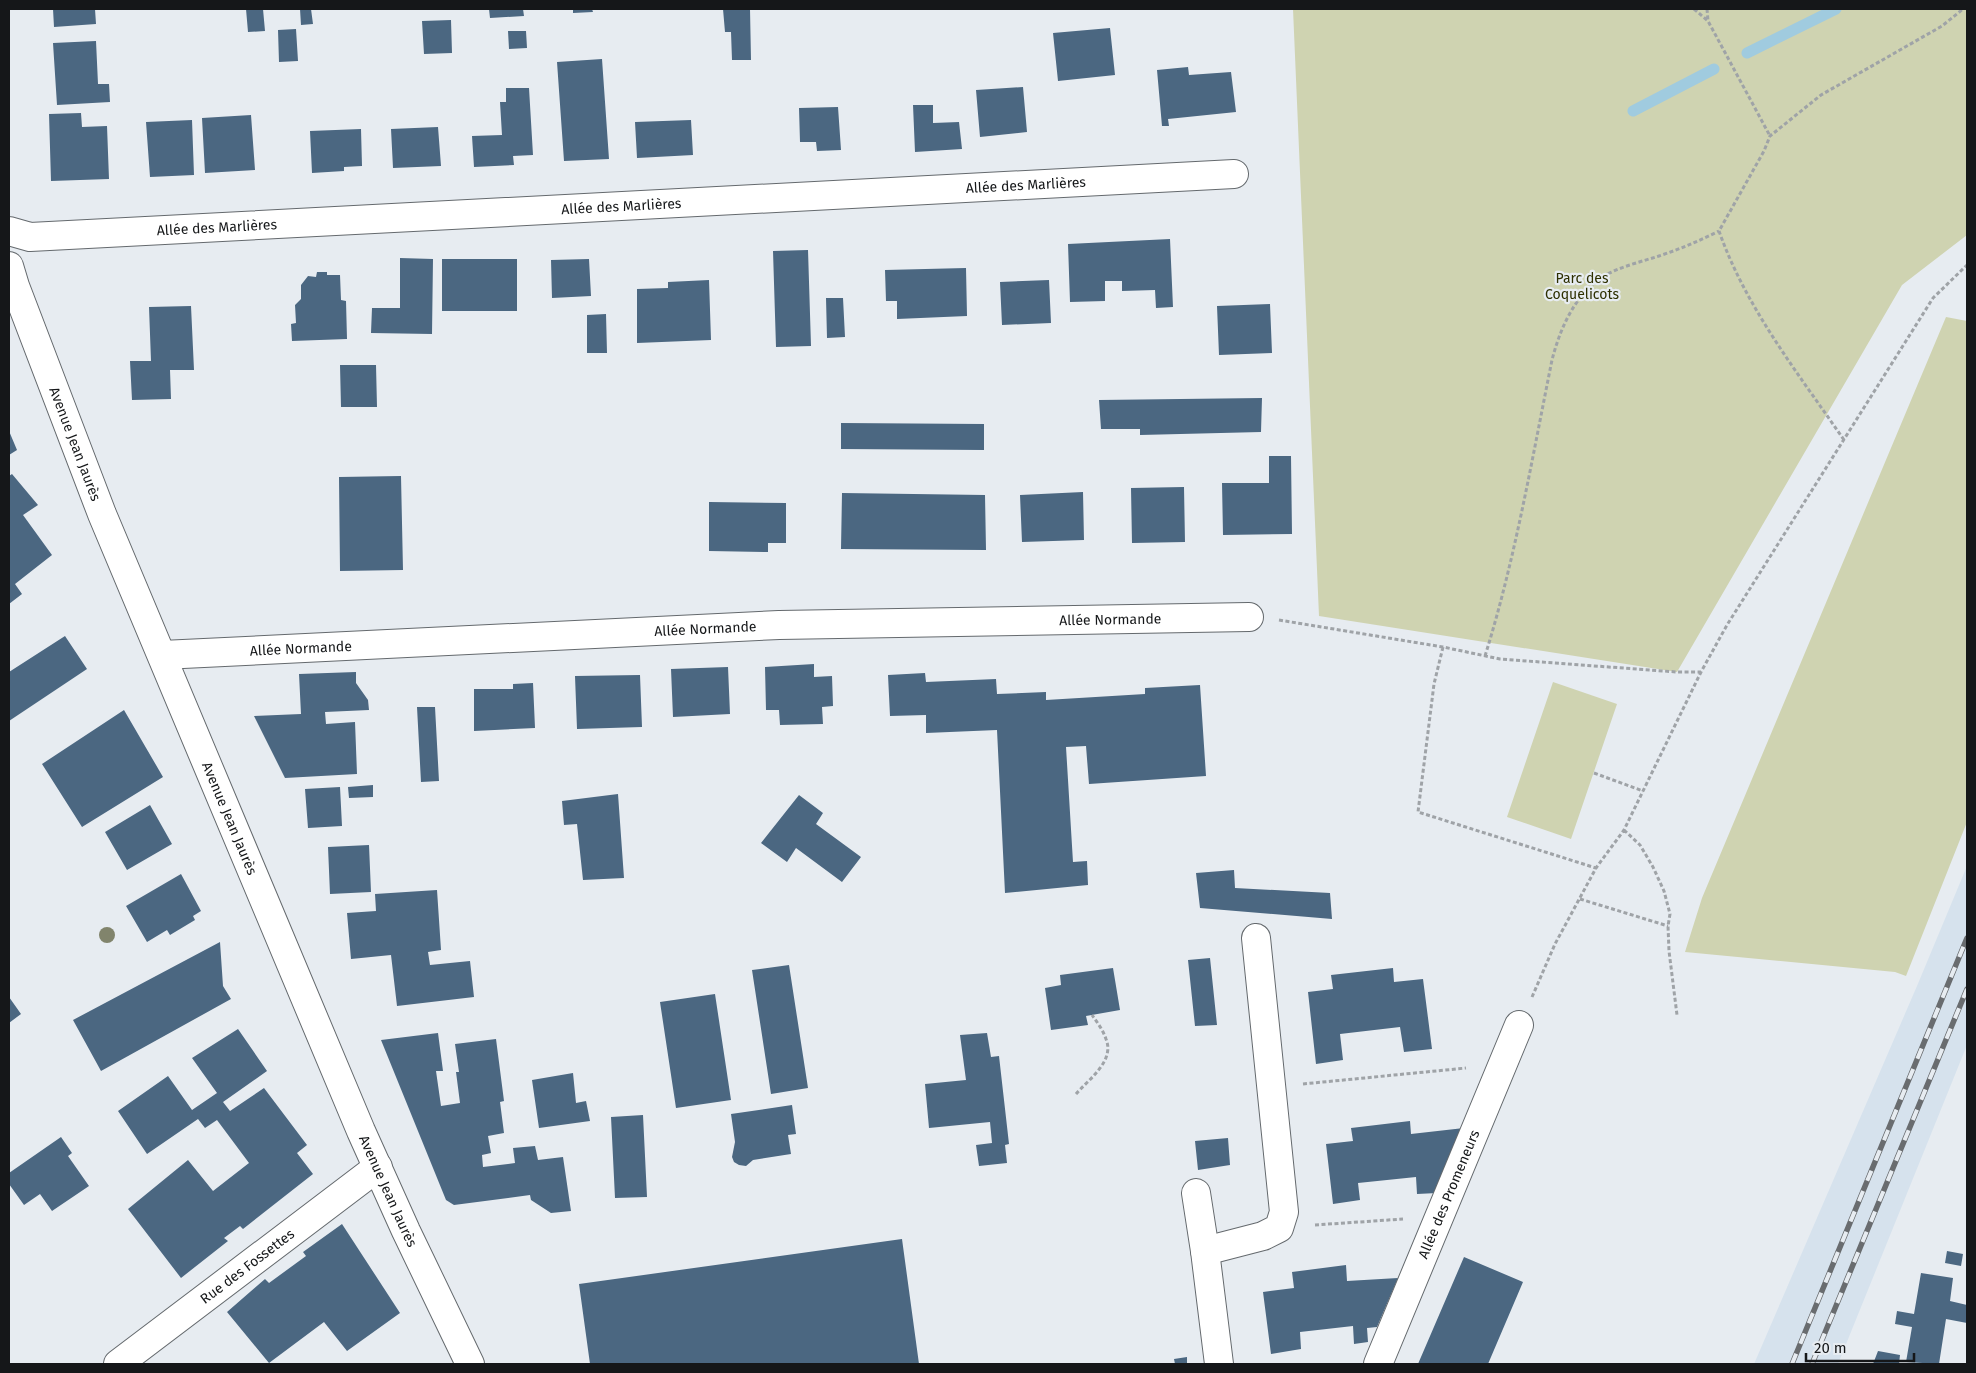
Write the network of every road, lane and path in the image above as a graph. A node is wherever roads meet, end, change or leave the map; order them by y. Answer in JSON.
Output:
{"nodes":[{"id":1,"x":1694,"y":9,"type":"edge"},
{"id":2,"x":1706,"y":9,"type":"edge"},
{"id":3,"x":1963,"y":9,"type":"edge"},
{"id":4,"x":1708,"y":20,"type":"junction"},
{"id":5,"x":1770,"y":136,"type":"junction"},
{"id":6,"x":1234,"y":174,"type":"dead end"},
{"id":7,"x":9,"y":231,"type":"edge"},
{"id":8,"x":1719,"y":231,"type":"junction"},
{"id":9,"x":9,"y":266,"type":"edge"},
{"id":10,"x":1967,"y":266,"type":"edge"},
{"id":11,"x":1844,"y":440,"type":"junction"},
{"id":12,"x":1249,"y":617,"type":"joint"},
{"id":13,"x":1443,"y":647,"type":"junction"},
{"id":14,"x":162,"y":655,"type":"junction"},
{"id":15,"x":1484,"y":656,"type":"junction"},
{"id":16,"x":1701,"y":672,"type":"junction"},
{"id":17,"x":1594,"y":773,"type":"dead end"},
{"id":18,"x":1643,"y":791,"type":"junction"},
{"id":19,"x":1624,"y":830,"type":"junction"},
{"id":20,"x":1596,"y":868,"type":"junction"},
{"id":21,"x":1580,"y":899,"type":"junction"},
{"id":22,"x":1668,"y":926,"type":"junction"},
{"id":23,"x":1256,"y":938,"type":"dead end"},
{"id":24,"x":1092,"y":1015,"type":"dead end"},
{"id":25,"x":1677,"y":1015,"type":"dead end"},
{"id":26,"x":1519,"y":1025,"type":"joint"},
{"id":27,"x":1501,"y":1069,"type":"junction"},
{"id":28,"x":1271,"y":1087,"type":"junction"},
{"id":29,"x":1076,"y":1094,"type":"dead end"},
{"id":30,"x":378,"y":1167,"type":"junction"},
{"id":31,"x":1196,"y":1193,"type":"dead end"},
{"id":32,"x":1440,"y":1216,"type":"junction"},
{"id":33,"x":1279,"y":1228,"type":"junction"},
{"id":34,"x":1206,"y":1252,"type":"junction"},
{"id":35,"x":118,"y":1364,"type":"edge"},
{"id":36,"x":470,"y":1364,"type":"edge"},
{"id":37,"x":1218,"y":1364,"type":"edge"},
{"id":38,"x":1378,"y":1364,"type":"edge"}],
"edges":[{"from":1,"to":4,"type":"path"},
{"from":2,"to":4,"type":"path"},
{"from":3,"to":5,"type":"path"},
{"from":4,"to":5,"type":"path"},
{"from":5,"to":8,"type":"path"},
{"from":6,"to":7,"type":"street","name":"Allée des Marlières"},
{"from":8,"to":11,"type":"path"},
{"from":8,"to":15,"type":"path"},
{"from":9,"to":14,"type":"street","name":"Avenue Jean Jaurès"},
{"from":10,"to":11,"type":"path"},
{"from":11,"to":16,"type":"path"},
{"from":12,"to":13,"type":"path"},
{"from":12,"to":14,"type":"street","name":"Allée Normande"},
{"from":13,"to":15,"type":"path"},
{"from":13,"to":20,"type":"path"},
{"from":14,"to":30,"type":"street","name":"Avenue Jean Jaurès"},
{"from":15,"to":16,"type":"path"},
{"from":16,"to":18,"type":"path"},
{"from":17,"to":18,"type":"path"},
{"from":18,"to":19,"type":"path"},
{"from":19,"to":20,"type":"path"},
{"from":19,"to":22,"type":"path"},
{"from":20,"to":21,"type":"path"},
{"from":21,"to":22,"type":"path"},
{"from":21,"to":26,"type":"path"},
{"from":22,"to":25,"type":"path"},
{"from":23,"to":28,"type":"street"},
{"from":24,"to":29,"type":"path"},
{"from":26,"to":27,"type":"street","name":"Allée des Promeneurs"},
{"from":27,"to":28,"type":"path"},
{"from":27,"to":32,"type":"street","name":"Allée des Promeneurs"},
{"from":28,"to":33,"type":"street"},
{"from":30,"to":35,"type":"street","name":"Rue des Fossettes"},
{"from":30,"to":36,"type":"street","name":"Avenue Jean Jaurès"},
{"from":31,"to":34,"type":"street"},
{"from":32,"to":33,"type":"path"},
{"from":32,"to":38,"type":"street","name":"Allée des Promeneurs"},
{"from":33,"to":34,"type":"street"},
{"from":34,"to":37,"type":"street"}]}
